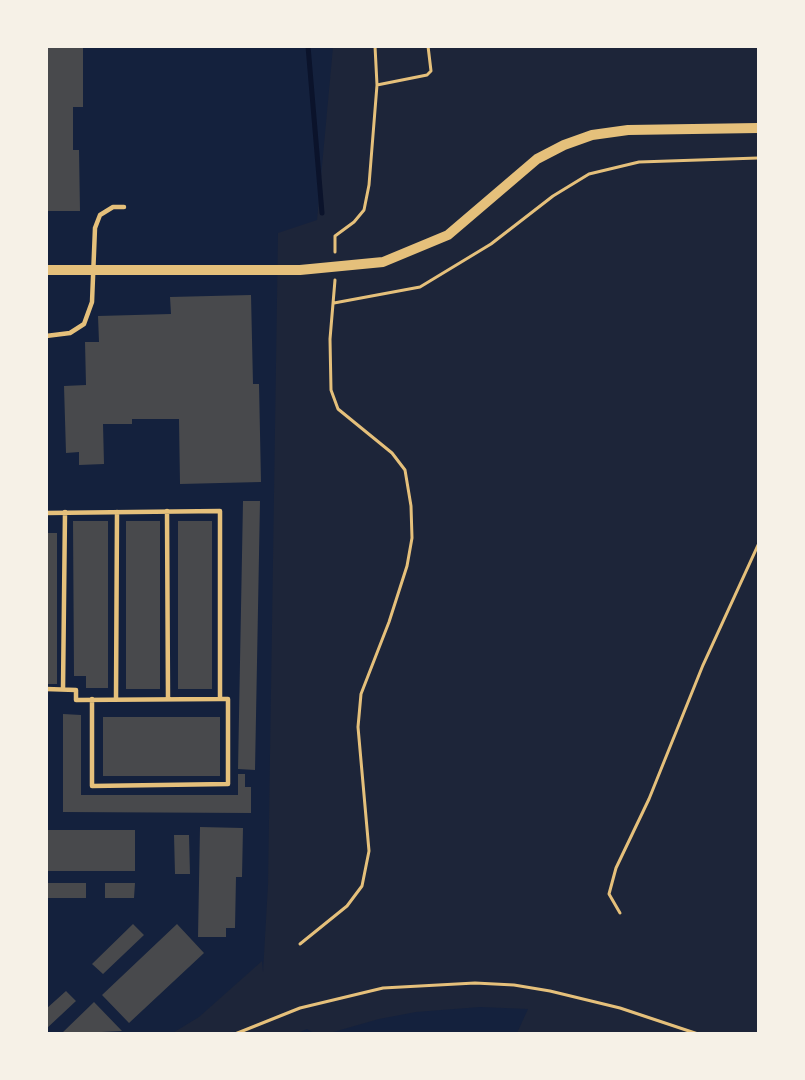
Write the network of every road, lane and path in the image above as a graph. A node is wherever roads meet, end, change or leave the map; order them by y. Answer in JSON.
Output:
{"nodes":[{"id":1,"x":375,"y":46,"type":"edge"},
{"id":2,"x":428,"y":46,"type":"edge"},
{"id":3,"x":377,"y":85,"type":"junction"},
{"id":4,"x":759,"y":128,"type":"edge"},
{"id":5,"x":759,"y":158,"type":"edge"},
{"id":6,"x":124,"y":207,"type":"dead end"},
{"id":7,"x":335,"y":268,"type":"junction"},
{"id":8,"x":46,"y":270,"type":"edge"},
{"id":9,"x":92,"y":270,"type":"junction"},
{"id":10,"x":334,"y":303,"type":"junction"},
{"id":11,"x":46,"y":336,"type":"edge"},
{"id":12,"x":167,"y":511,"type":"junction"},
{"id":13,"x":65,"y":512,"type":"junction"},
{"id":14,"x":117,"y":512,"type":"junction"},
{"id":15,"x":46,"y":513,"type":"edge"},
{"id":16,"x":759,"y":546,"type":"edge"},
{"id":17,"x":46,"y":689,"type":"edge"},
{"id":18,"x":63,"y":689,"type":"junction"},
{"id":19,"x":92,"y":699,"type":"junction"},
{"id":20,"x":116,"y":699,"type":"junction"},
{"id":21,"x":168,"y":699,"type":"junction"},
{"id":22,"x":220,"y":699,"type":"junction"},
{"id":23,"x":620,"y":913,"type":"dead end"},
{"id":24,"x":300,"y":944,"type":"dead end"},
{"id":25,"x":235,"y":1034,"type":"edge"},
{"id":26,"x":698,"y":1034,"type":"edge"}],
"edges":[{"from":1,"to":3,"type":"path"},
{"from":2,"to":3,"type":"path"},
{"from":3,"to":7,"type":"path"},
{"from":4,"to":7,"type":"street"},
{"from":5,"to":10,"type":"path"},
{"from":6,"to":9,"type":"lane"},
{"from":7,"to":9,"type":"street"},
{"from":7,"to":10,"type":"path"},
{"from":8,"to":9,"type":"street"},
{"from":9,"to":11,"type":"lane"},
{"from":10,"to":24,"type":"path"},
{"from":12,"to":14,"type":"lane"},
{"from":12,"to":21,"type":"lane"},
{"from":12,"to":22,"type":"lane"},
{"from":13,"to":14,"type":"lane"},
{"from":13,"to":15,"type":"lane"},
{"from":13,"to":18,"type":"lane"},
{"from":14,"to":20,"type":"lane"},
{"from":16,"to":23,"type":"path"},
{"from":17,"to":18,"type":"lane"},
{"from":18,"to":19,"type":"lane"},
{"from":19,"to":20,"type":"lane"},
{"from":19,"to":22,"type":"lane"},
{"from":20,"to":21,"type":"lane"},
{"from":21,"to":22,"type":"lane"},
{"from":25,"to":26,"type":"path"}]}
